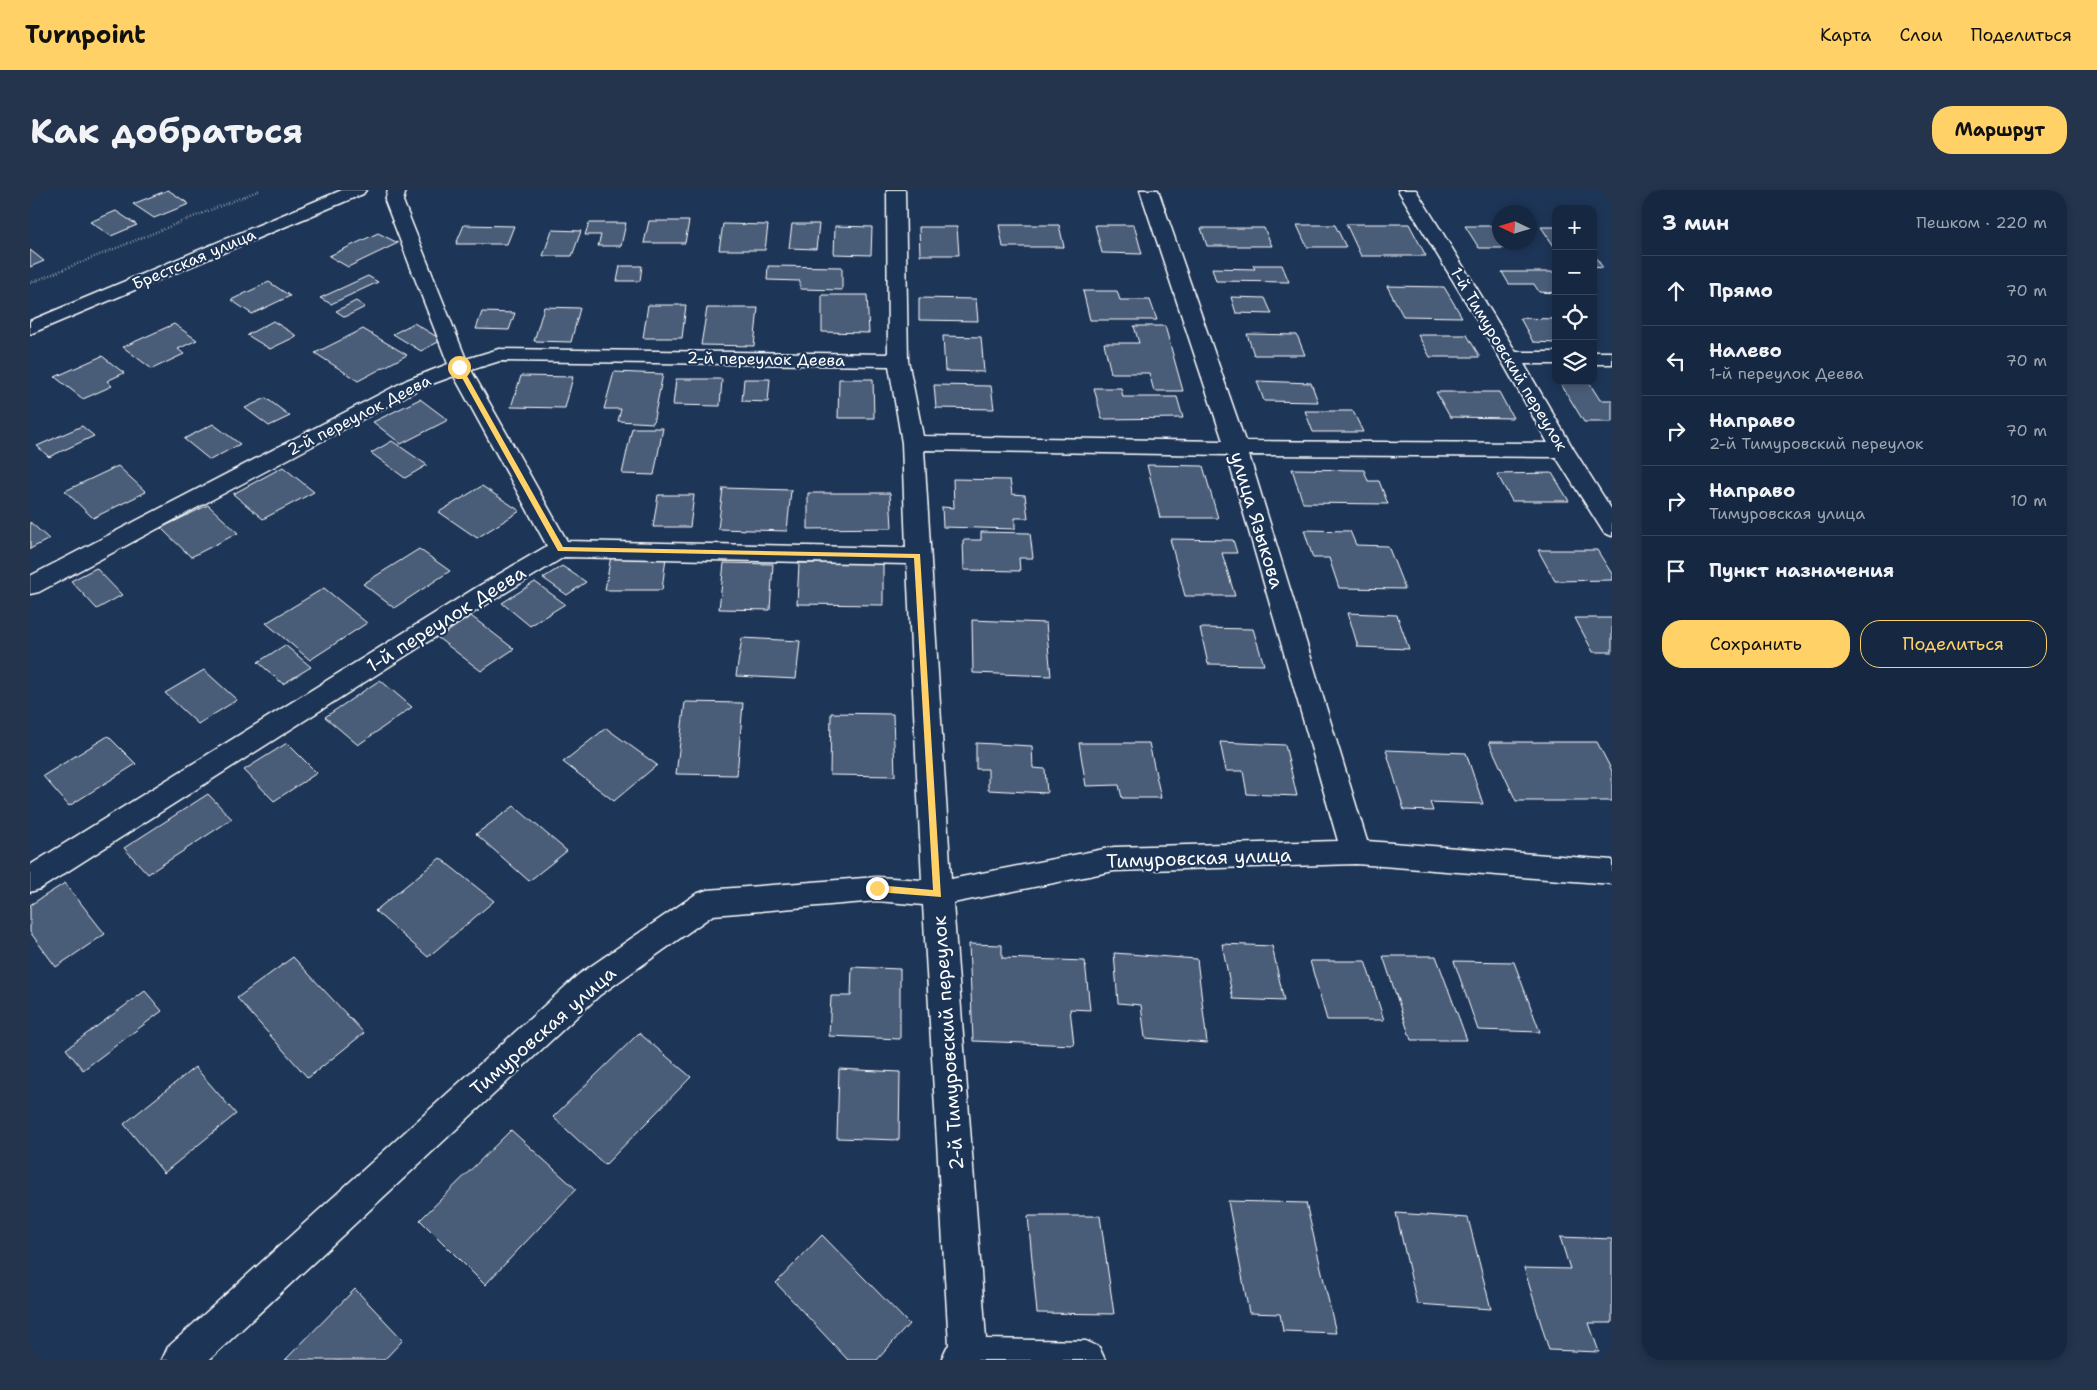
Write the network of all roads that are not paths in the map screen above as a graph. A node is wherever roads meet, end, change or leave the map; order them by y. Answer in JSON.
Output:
{"nodes":[{"id":1,"x":353,"y":190,"type":"edge"},
{"id":2,"x":397,"y":190,"type":"edge"},
{"id":3,"x":896,"y":190,"type":"edge"},
{"id":4,"x":1149,"y":190,"type":"edge"},
{"id":5,"x":1407,"y":190,"type":"edge"},
{"id":6,"x":30,"y":328,"type":"edge"},
{"id":7,"x":1510,"y":358,"type":"junction"},
{"id":8,"x":1552,"y":358,"type":"edge"},
{"id":9,"x":1597,"y":358,"type":"edge"},
{"id":10,"x":1612,"y":358,"type":"edge"},
{"id":11,"x":898,"y":360,"type":"junction"},
{"id":12,"x":459,"y":367,"type":"junction"},
{"id":13,"x":914,"y":442,"type":"junction"},
{"id":14,"x":1236,"y":448,"type":"junction"},
{"id":15,"x":1563,"y":450,"type":"junction"},
{"id":16,"x":1612,"y":528,"type":"edge"},
{"id":17,"x":560,"y":549,"type":"junction"},
{"id":18,"x":918,"y":556,"type":"junction"},
{"id":19,"x":30,"y":586,"type":"edge"},
{"id":20,"x":1356,"y":852,"type":"junction"},
{"id":21,"x":1612,"y":872,"type":"edge"},
{"id":22,"x":30,"y":880,"type":"edge"},
{"id":23,"x":938,"y":894,"type":"junction"},
{"id":24,"x":965,"y":1358,"type":"edge"},
{"id":25,"x":181,"y":1360,"type":"edge"},
{"id":26,"x":1086,"y":1360,"type":"edge"}],
"edges":[{"from":1,"to":6,"type":"street","name":"Брестская улица"},
{"from":2,"to":12,"type":"street"},
{"from":3,"to":11,"type":"street","name":"2-й Тимуровский переулок"},
{"from":4,"to":14,"type":"street","name":"улица Языкова"},
{"from":5,"to":7,"type":"street","name":"1-й Тимуровский переулок"},
{"from":7,"to":8,"type":"street"},
{"from":7,"to":15,"type":"street","name":"1-й Тимуровский переулок"},
{"from":9,"to":10,"type":"street"},
{"from":11,"to":12,"type":"street","name":"2-й переулок Деева"},
{"from":11,"to":13,"type":"street","name":"2-й Тимуровский переулок"},
{"from":12,"to":17,"type":"street"},
{"from":12,"to":19,"type":"street","name":"2-й переулок Деева"},
{"from":13,"to":14,"type":"street"},
{"from":13,"to":18,"type":"street","name":"2-й Тимуровский переулок"},
{"from":14,"to":15,"type":"street"},
{"from":14,"to":20,"type":"street","name":"улица Языкова"},
{"from":15,"to":16,"type":"street","name":"1-й Тимуровский переулок"},
{"from":17,"to":18,"type":"street"},
{"from":17,"to":22,"type":"street","name":"1-й переулок Деева"},
{"from":18,"to":23,"type":"street","name":"2-й Тимуровский переулок"},
{"from":20,"to":21,"type":"street","name":"Тимуровская улица"},
{"from":20,"to":23,"type":"street","name":"Тимуровская улица"},
{"from":23,"to":24,"type":"street","name":"2-й Тимуровский переулок"},
{"from":23,"to":25,"type":"street","name":"Тимуровская улица"},
{"from":24,"to":26,"type":"street"}]}
